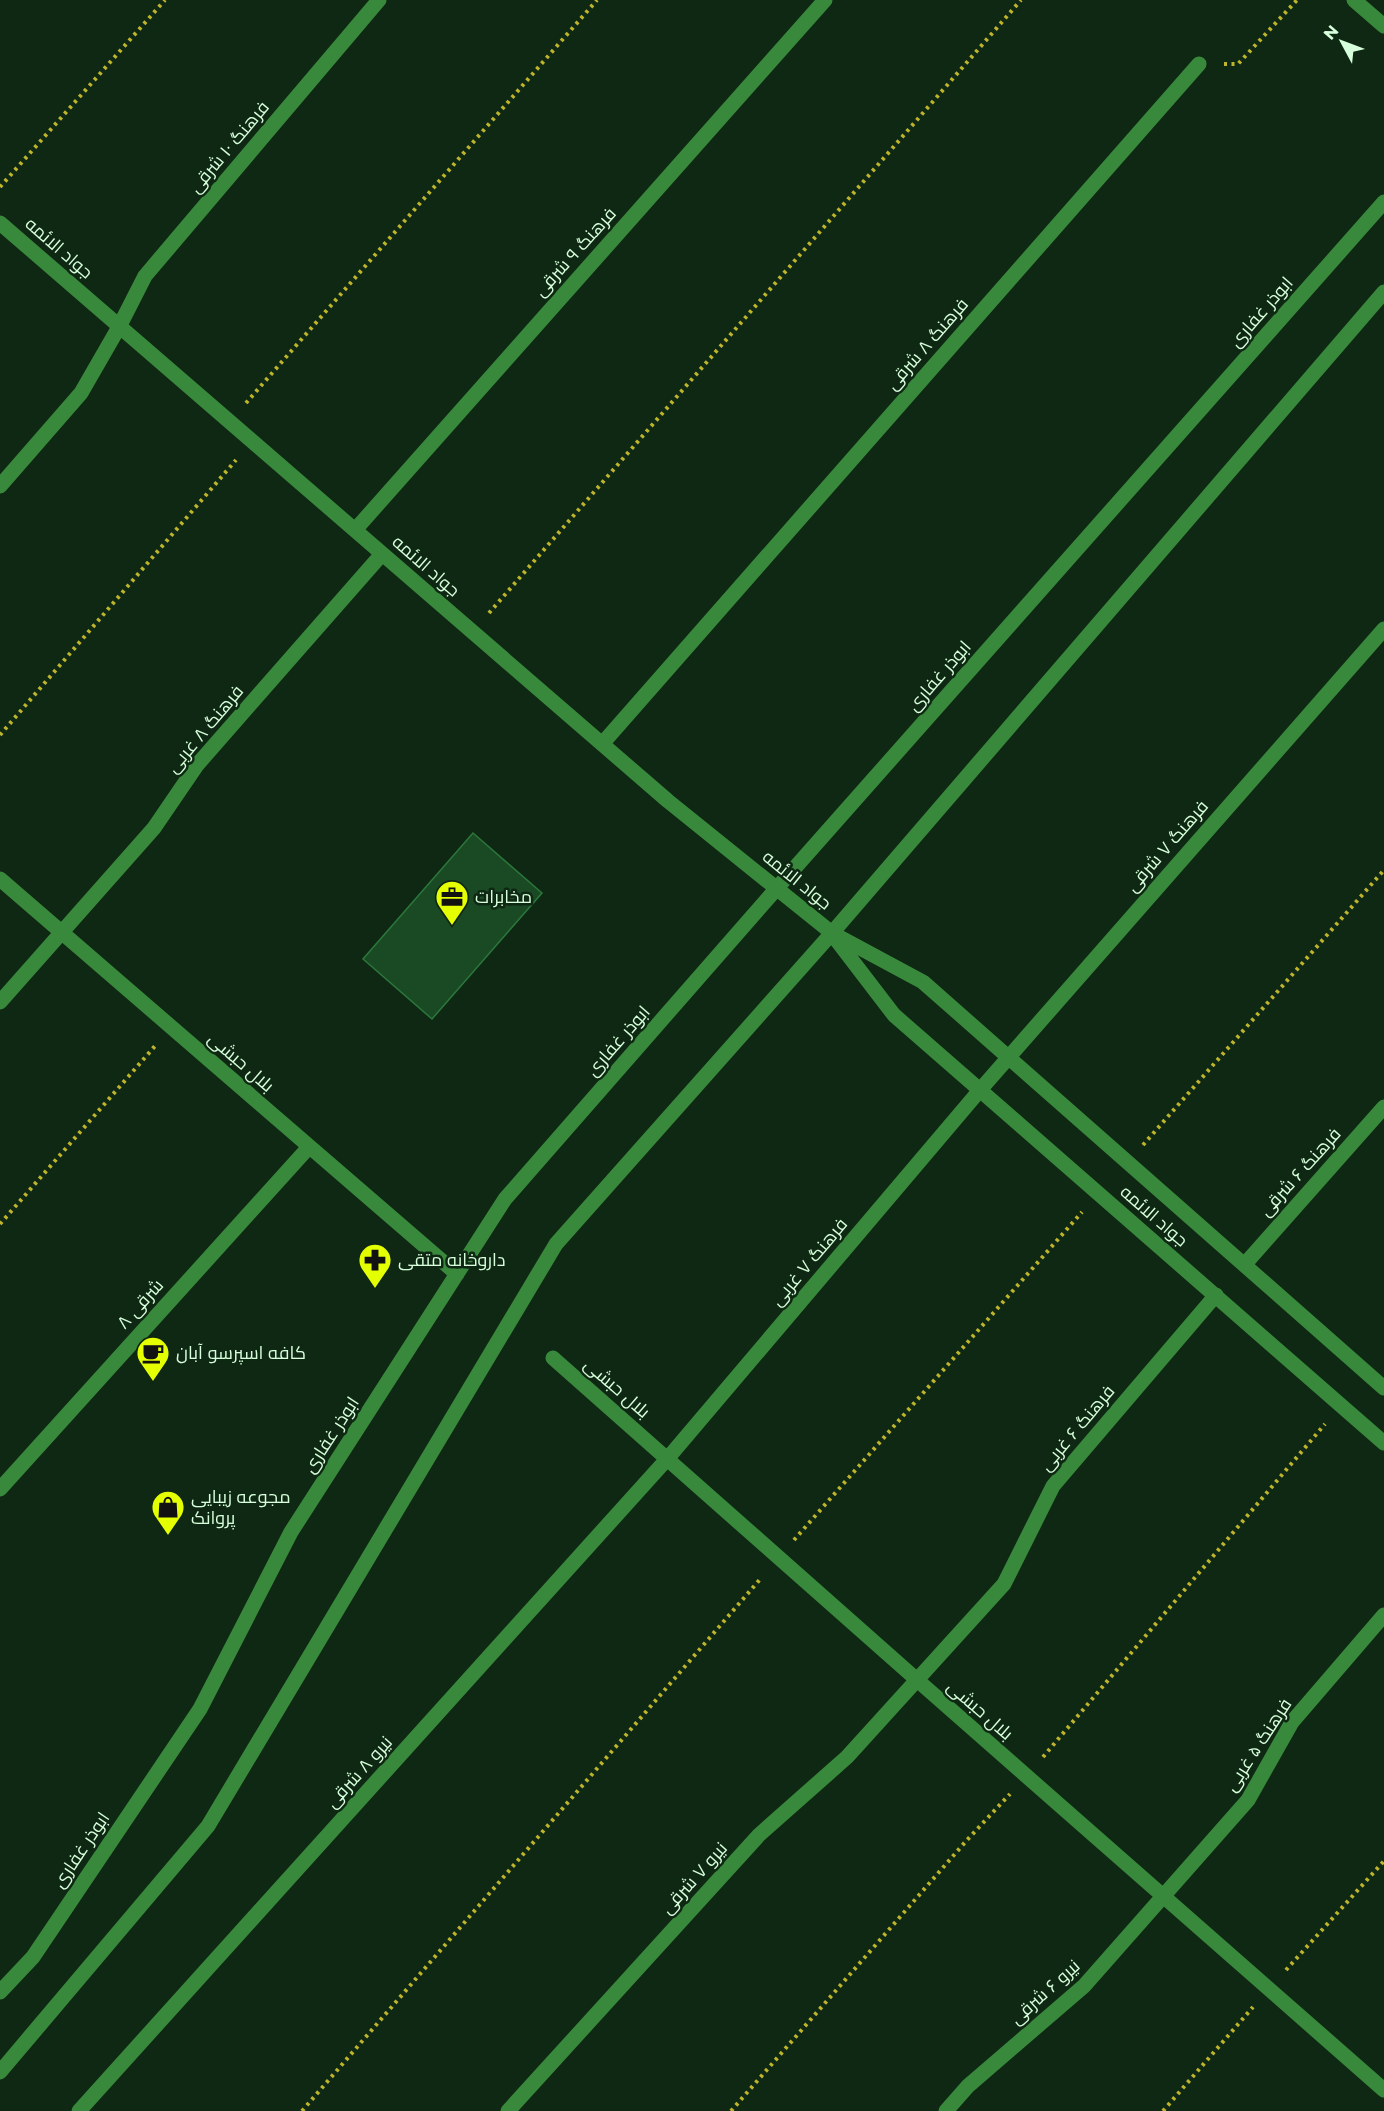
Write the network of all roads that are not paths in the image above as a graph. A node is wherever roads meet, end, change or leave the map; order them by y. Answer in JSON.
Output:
{"nodes":[{"id":1,"x":380,"y":0,"type":"edge"},
{"id":2,"x":825,"y":0,"type":"edge"},
{"id":3,"x":1354,"y":0,"type":"edge"},
{"id":4,"x":1384,"y":26,"type":"edge"},
{"id":5,"x":1199,"y":64,"type":"road end"},
{"id":6,"x":1384,"y":202,"type":"edge"},
{"id":7,"x":0,"y":223,"type":"edge"},
{"id":8,"x":1384,"y":292,"type":"edge"},
{"id":9,"x":119,"y":327,"type":"junction"},
{"id":10,"x":0,"y":486,"type":"edge"},
{"id":11,"x":355,"y":530,"type":"junction"},
{"id":12,"x":382,"y":554,"type":"junction"},
{"id":13,"x":1384,"y":629,"type":"edge"},
{"id":14,"x":602,"y":744,"type":"junction"},
{"id":15,"x":0,"y":879,"type":"edge"},
{"id":16,"x":777,"y":888,"type":"junction"},
{"id":17,"x":63,"y":933,"type":"junction"},
{"id":18,"x":832,"y":933,"type":"junction"},
{"id":19,"x":0,"y":1002,"type":"edge"},
{"id":20,"x":1009,"y":1056,"type":"junction"},
{"id":21,"x":980,"y":1090,"type":"junction"},
{"id":22,"x":1384,"y":1107,"type":"edge"},
{"id":23,"x":309,"y":1147,"type":"junction"},
{"id":24,"x":1245,"y":1264,"type":"junction"},
{"id":25,"x":457,"y":1274,"type":"junction"},
{"id":26,"x":1216,"y":1296,"type":"junction"},
{"id":27,"x":553,"y":1358,"type":"dead end"},
{"id":28,"x":1384,"y":1388,"type":"edge"},
{"id":29,"x":1384,"y":1443,"type":"edge"},
{"id":30,"x":668,"y":1458,"type":"junction"},
{"id":31,"x":0,"y":1488,"type":"edge"},
{"id":32,"x":1384,"y":1615,"type":"edge"},
{"id":33,"x":916,"y":1680,"type":"junction"},
{"id":34,"x":1163,"y":1895,"type":"junction"},
{"id":35,"x":0,"y":1992,"type":"edge"},
{"id":36,"x":0,"y":2072,"type":"edge"},
{"id":37,"x":1384,"y":2090,"type":"edge"},
{"id":38,"x":80,"y":2111,"type":"edge"},
{"id":39,"x":508,"y":2111,"type":"edge"},
{"id":40,"x":946,"y":2111,"type":"edge"}],
"edges":[{"from":1,"to":9,"type":"street","name":"فرهنگ ۱۰ شرقی"},
{"from":2,"to":11,"type":"street","name":"فرهنگ ۹ شرقی"},
{"from":3,"to":4,"type":"street"},
{"from":5,"to":14,"type":"street","name":"فرهنگ ۸ شرقی"},
{"from":6,"to":16,"type":"street","name":"ابوذر غفاری"},
{"from":7,"to":9,"type":"street","name":"جواد الائمه"},
{"from":8,"to":18,"type":"street"},
{"from":9,"to":10,"type":"street","name":"فرهنگ ۱۰ شرقی"},
{"from":9,"to":11,"type":"street","name":"جواد الائمه"},
{"from":11,"to":12,"type":"street","name":"جواد الائمه"},
{"from":12,"to":14,"type":"street","name":"جواد الائمه"},
{"from":12,"to":17,"type":"street","name":"فرهنگ ۸ غربی"},
{"from":13,"to":20,"type":"street","name":"فرهنگ ۷ شرقی"},
{"from":14,"to":16,"type":"street","name":"جواد الائمه"},
{"from":15,"to":17,"type":"street","name":"بلال حبشی"},
{"from":16,"to":18,"type":"street","name":"جواد الائمه"},
{"from":16,"to":25,"type":"street","name":"ابوذر غفاری"},
{"from":17,"to":19,"type":"street","name":"فرهنگ ۸ غربی"},
{"from":17,"to":23,"type":"street","name":"بلال حبشی"},
{"from":18,"to":20,"type":"street","name":"جواد الائمه"},
{"from":18,"to":21,"type":"street","name":"جواد الائمه"},
{"from":18,"to":36,"type":"street"},
{"from":20,"to":21,"type":"street","name":"فرهنگ ۷ شرقی"},
{"from":20,"to":24,"type":"street","name":"جواد الائمه"},
{"from":21,"to":26,"type":"street","name":"جواد الائمه"},
{"from":21,"to":30,"type":"street","name":"فرهنگ ۷ غربی"},
{"from":22,"to":24,"type":"street","name":"فرهنگ ۶ شرقی"},
{"from":23,"to":25,"type":"street","name":"بلال حبشی"},
{"from":23,"to":31,"type":"street","name":"۸ شرقی"},
{"from":24,"to":28,"type":"street","name":"جواد الائمه"},
{"from":25,"to":35,"type":"street","name":"ابوذر غفاری"},
{"from":26,"to":29,"type":"street","name":"جواد الائمه"},
{"from":26,"to":33,"type":"street","name":"فرهنگ ۶ غربی"},
{"from":27,"to":30,"type":"street","name":"بلال حبشی"},
{"from":30,"to":33,"type":"street","name":"بلال حبشی"},
{"from":30,"to":38,"type":"street","name":"نیرو ۸ شرقی"},
{"from":32,"to":34,"type":"street","name":"فرهنگ ۵ غربی"},
{"from":33,"to":34,"type":"street","name":"بلال حبشی"},
{"from":33,"to":39,"type":"street","name":"نیرو ۷ شرقی"},
{"from":34,"to":37,"type":"street","name":"بلال حبشی"},
{"from":34,"to":40,"type":"street","name":"نیرو ۶ شرقی"}]}
